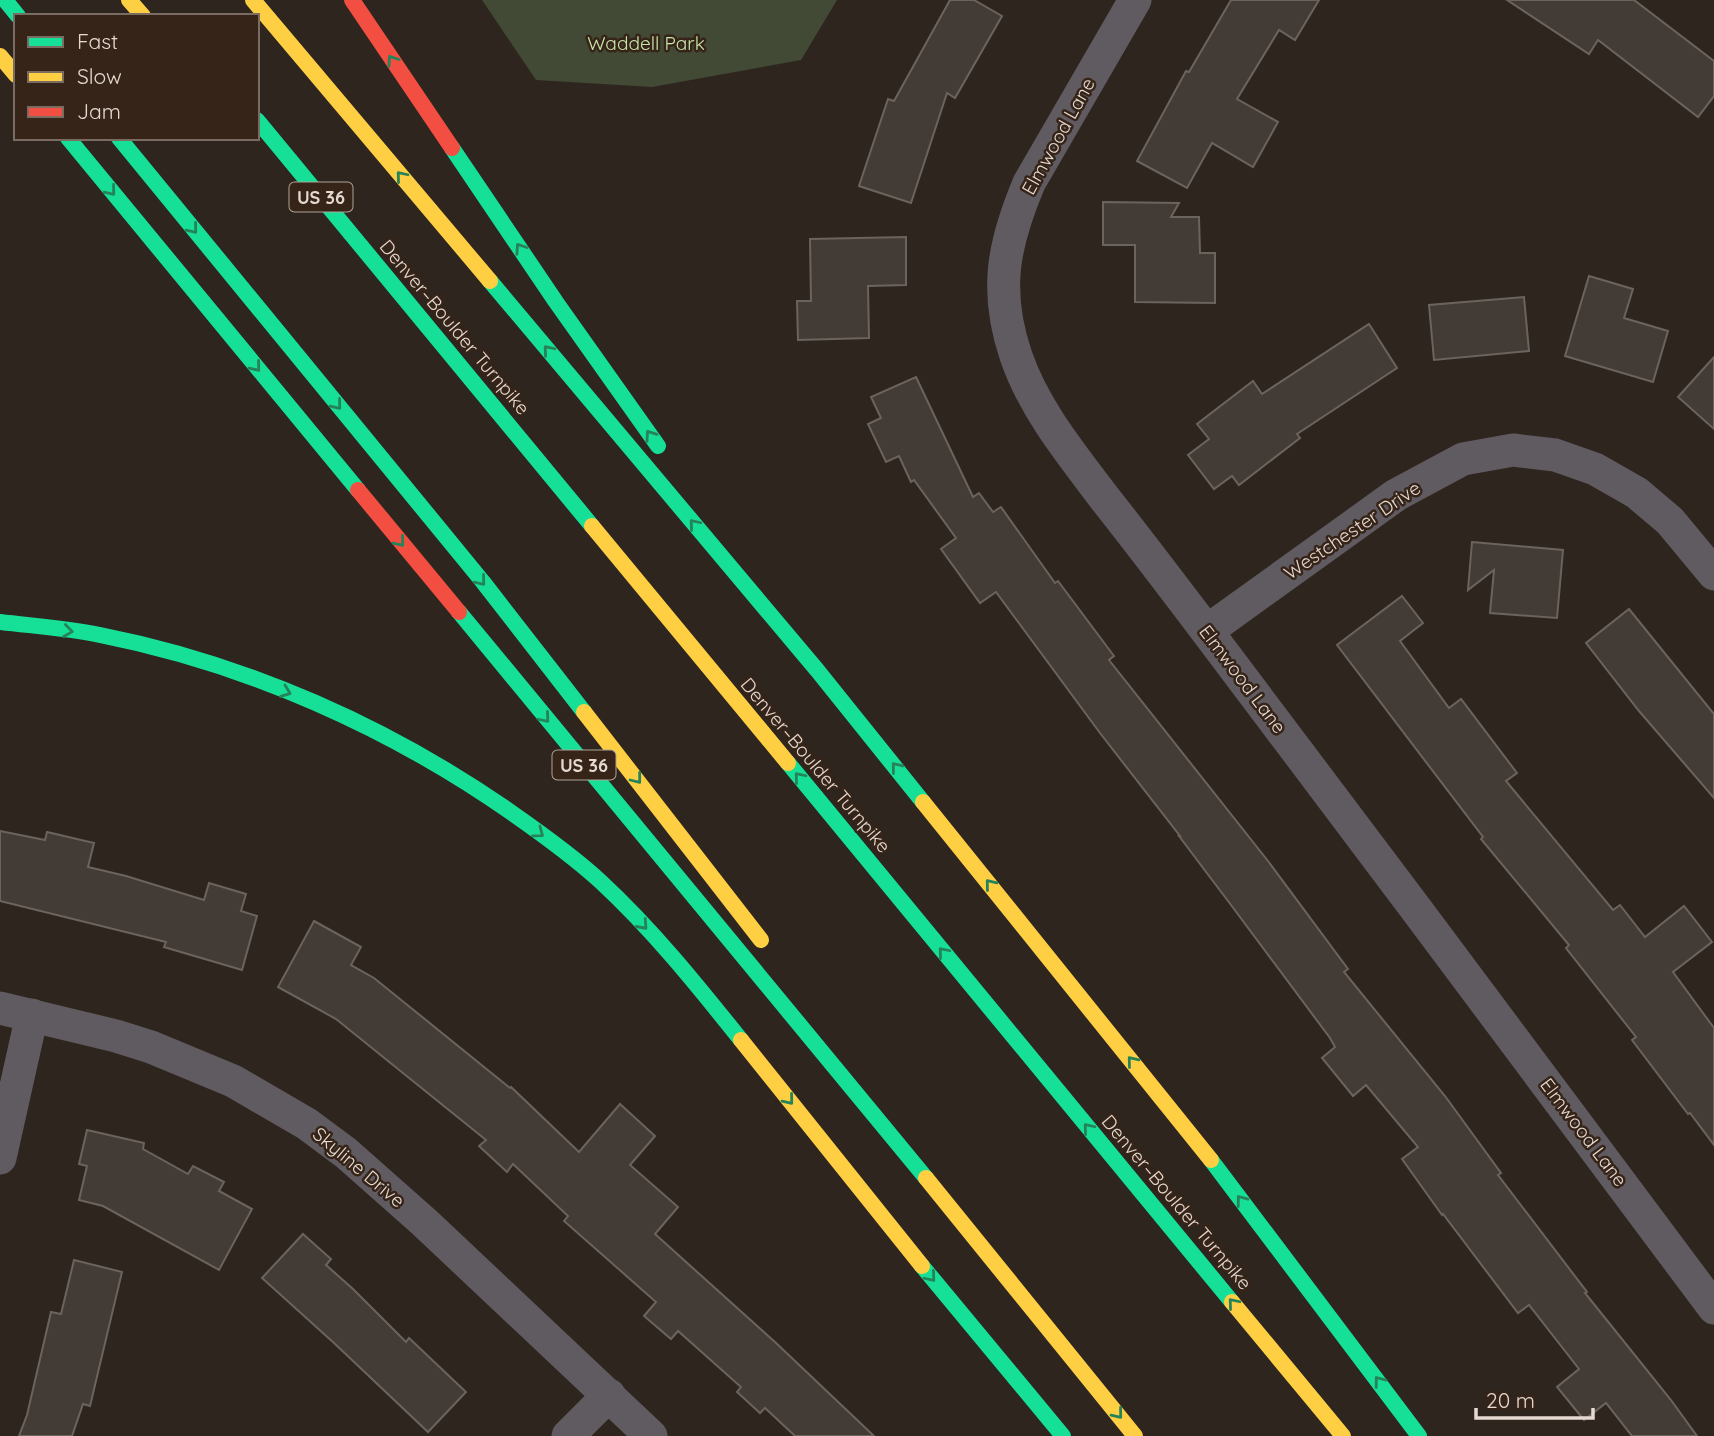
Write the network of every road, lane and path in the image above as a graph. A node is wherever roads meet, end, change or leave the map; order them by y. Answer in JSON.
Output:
{"nodes":[{"id":1,"x":5,"y":0,"type":"edge"},
{"id":2,"x":129,"y":0,"type":"edge"},
{"id":3,"x":253,"y":0,"type":"edge"},
{"id":4,"x":352,"y":0,"type":"edge"},
{"id":5,"x":1135,"y":0,"type":"edge"},
{"id":6,"x":16,"y":14,"type":"edge"},
{"id":7,"x":141,"y":14,"type":"edge"},
{"id":8,"x":0,"y":56,"type":"edge"},
{"id":9,"x":14,"y":73,"type":"edge"},
{"id":10,"x":259,"y":122,"type":"edge"},
{"id":11,"x":70,"y":140,"type":"edge"},
{"id":12,"x":121,"y":140,"type":"edge"},
{"id":13,"x":259,"y":140,"type":"edge"},
{"id":14,"x":384,"y":274,"type":"junction"},
{"id":15,"x":667,"y":458,"type":"dead end"},
{"id":16,"x":706,"y":514,"type":"dead end"},
{"id":17,"x":1714,"y":574,"type":"edge"},
{"id":18,"x":0,"y":622,"type":"edge"},
{"id":19,"x":1207,"y":631,"type":"junction"},
{"id":20,"x":817,"y":670,"type":"junction"},
{"id":21,"x":768,"y":949,"type":"dead end"},
{"id":22,"x":0,"y":1008,"type":"edge"},
{"id":23,"x":32,"y":1016,"type":"junction"},
{"id":24,"x":876,"y":1093,"type":"dead end"},
{"id":25,"x":0,"y":1158,"type":"edge"},
{"id":26,"x":1714,"y":1308,"type":"edge"},
{"id":27,"x":1276,"y":1356,"type":"junction"},
{"id":28,"x":1100,"y":1393,"type":"junction"},
{"id":29,"x":609,"y":1395,"type":"junction"},
{"id":30,"x":568,"y":1436,"type":"edge"},
{"id":31,"x":651,"y":1436,"type":"edge"},
{"id":32,"x":1063,"y":1436,"type":"edge"},
{"id":33,"x":1135,"y":1436,"type":"edge"},
{"id":34,"x":1334,"y":1436,"type":"edge"},
{"id":35,"x":1343,"y":1436,"type":"edge"},
{"id":36,"x":1419,"y":1436,"type":"edge"}],
"edges":[{"from":1,"to":6,"type":"highway"},
{"from":2,"to":7,"type":"highway"},
{"from":20,"to":3,"type":"highway","one_way":true},
{"from":15,"to":4,"type":"highway","one_way":true},
{"from":5,"to":19,"type":"street","name":"Elmwood Lane"},
{"from":8,"to":9,"type":"highway"},
{"from":10,"to":14,"type":"highway","name":"Denver–Boulder Turnpike","number":"US 36"},
{"from":11,"to":28,"type":"highway","number":"US 36","one_way":true},
{"from":12,"to":21,"type":"highway","one_way":true},
{"from":13,"to":14,"type":"highway"},
{"from":27,"to":14,"type":"highway","name":"Denver–Boulder Turnpike","number":"US 36","one_way":true},
{"from":16,"to":20,"type":"highway"},
{"from":17,"to":19,"type":"street","name":"Westchester Drive"},
{"from":18,"to":32,"type":"highway","one_way":true},
{"from":19,"to":26,"type":"street","name":"Elmwood Lane"},
{"from":36,"to":20,"type":"highway","one_way":true},
{"from":22,"to":23,"type":"street","name":"Skyline Drive"},
{"from":23,"to":25,"type":"street"},
{"from":23,"to":29,"type":"street","name":"Skyline Drive"},
{"from":24,"to":28,"type":"highway"},
{"from":27,"to":34,"type":"highway"},
{"from":27,"to":35,"type":"highway","name":"Denver–Boulder Turnpike","number":"US 36"},
{"from":28,"to":33,"type":"highway","number":"US 36","one_way":true},
{"from":29,"to":30,"type":"street"},
{"from":29,"to":31,"type":"street","name":"Skyline Drive"}]}
